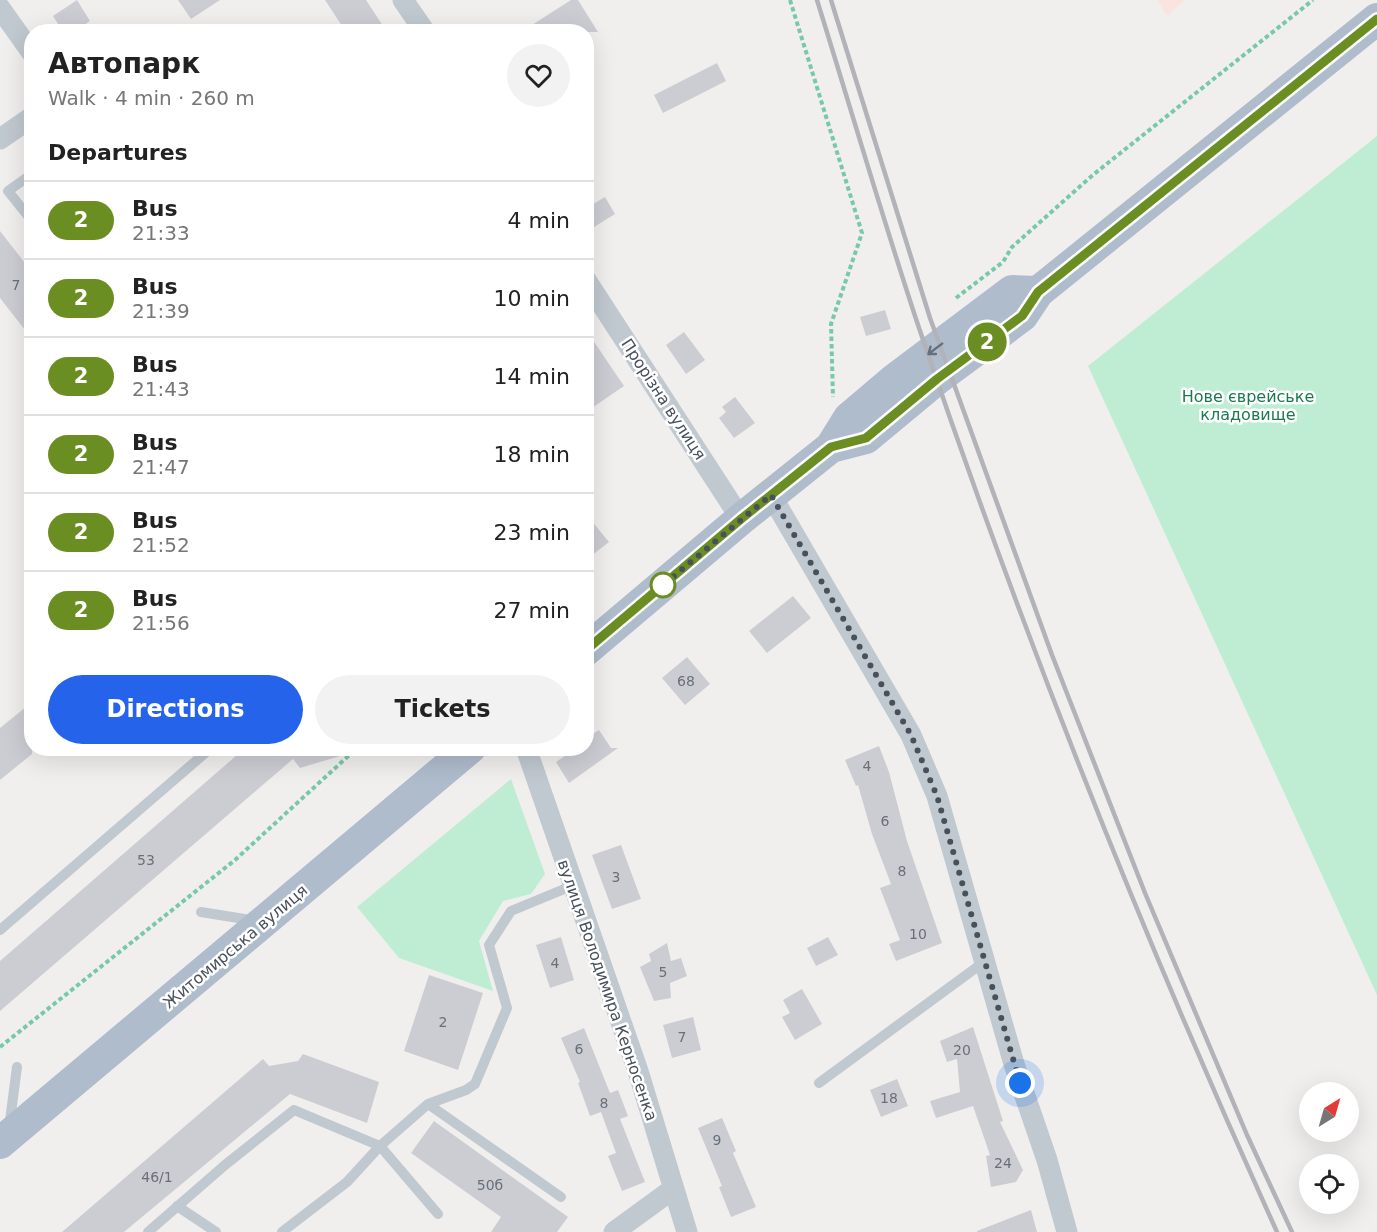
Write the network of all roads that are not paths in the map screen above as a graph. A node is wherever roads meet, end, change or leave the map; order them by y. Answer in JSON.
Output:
{"nodes":[{"id":1,"x":403,"y":0,"type":"edge"},
{"id":2,"x":0,"y":8,"type":"edge"},
{"id":3,"x":1377,"y":19,"type":"edge"},
{"id":4,"x":419,"y":24,"type":"edge"},
{"id":5,"x":24,"y":42,"type":"edge"},
{"id":6,"x":24,"y":122,"type":"edge"},
{"id":7,"x":0,"y":139,"type":"edge"},
{"id":8,"x":24,"y":180,"type":"edge"},
{"id":9,"x":24,"y":211,"type":"edge"},
{"id":10,"x":594,"y":292,"type":"edge"},
{"id":11,"x":771,"y":495,"type":"junction"},
{"id":12,"x":741,"y":519,"type":"junction"},
{"id":13,"x":594,"y":643,"type":"edge"},
{"id":14,"x":202,"y":756,"type":"edge"},
{"id":15,"x":460,"y":756,"type":"edge"},
{"id":16,"x":528,"y":756,"type":"edge"},
{"id":17,"x":574,"y":885,"type":"junction"},
{"id":18,"x":201,"y":912,"type":"dead end"},
{"id":19,"x":263,"y":922,"type":"junction"},
{"id":20,"x":0,"y":930,"type":"edge"},
{"id":21,"x":984,"y":962,"type":"junction"},
{"id":22,"x":17,"y":1067,"type":"dead end"},
{"id":23,"x":819,"y":1083,"type":"dead end"},
{"id":24,"x":428,"y":1104,"type":"junction"},
{"id":25,"x":2,"y":1136,"type":"edge"},
{"id":26,"x":380,"y":1146,"type":"junction"},
{"id":27,"x":673,"y":1189,"type":"junction"},
{"id":28,"x":561,"y":1197,"type":"dead end"},
{"id":29,"x":177,"y":1206,"type":"junction"},
{"id":30,"x":438,"y":1214,"type":"dead end"},
{"id":31,"x":148,"y":1232,"type":"edge"},
{"id":32,"x":216,"y":1232,"type":"edge"},
{"id":33,"x":282,"y":1232,"type":"edge"},
{"id":34,"x":614,"y":1232,"type":"edge"},
{"id":35,"x":687,"y":1232,"type":"edge"},
{"id":36,"x":1067,"y":1232,"type":"edge"}],
"edges":[{"from":1,"to":4,"type":"street"},
{"from":2,"to":5,"type":"street"},
{"from":3,"to":11,"type":"main road"},
{"from":6,"to":7,"type":"street"},
{"from":8,"to":9,"type":"lane"},
{"from":10,"to":12,"type":"street","name":"Прорізна вулиця"},
{"from":11,"to":12,"type":"main road"},
{"from":11,"to":21,"type":"street"},
{"from":12,"to":13,"type":"main road"},
{"from":14,"to":20,"type":"lane"},
{"from":15,"to":19,"type":"main road","name":"Житомирська вулиця"},
{"from":16,"to":17,"type":"street","name":"вулиця Володимира Керносенка"},
{"from":17,"to":24,"type":"lane"},
{"from":17,"to":27,"type":"street","name":"вулиця Володимира Керносенка"},
{"from":18,"to":19,"type":"lane"},
{"from":19,"to":25,"type":"main road","name":"Житомирська вулиця"},
{"from":21,"to":23,"type":"lane"},
{"from":21,"to":36,"type":"street"},
{"from":22,"to":25,"type":"lane"},
{"from":24,"to":26,"type":"lane"},
{"from":24,"to":28,"type":"lane"},
{"from":26,"to":29,"type":"lane"},
{"from":26,"to":30,"type":"lane"},
{"from":26,"to":33,"type":"lane"},
{"from":27,"to":34,"type":"street"},
{"from":27,"to":35,"type":"street","name":"вулиця Володимира Керносенка"},
{"from":29,"to":31,"type":"lane"},
{"from":29,"to":32,"type":"lane"}]}
